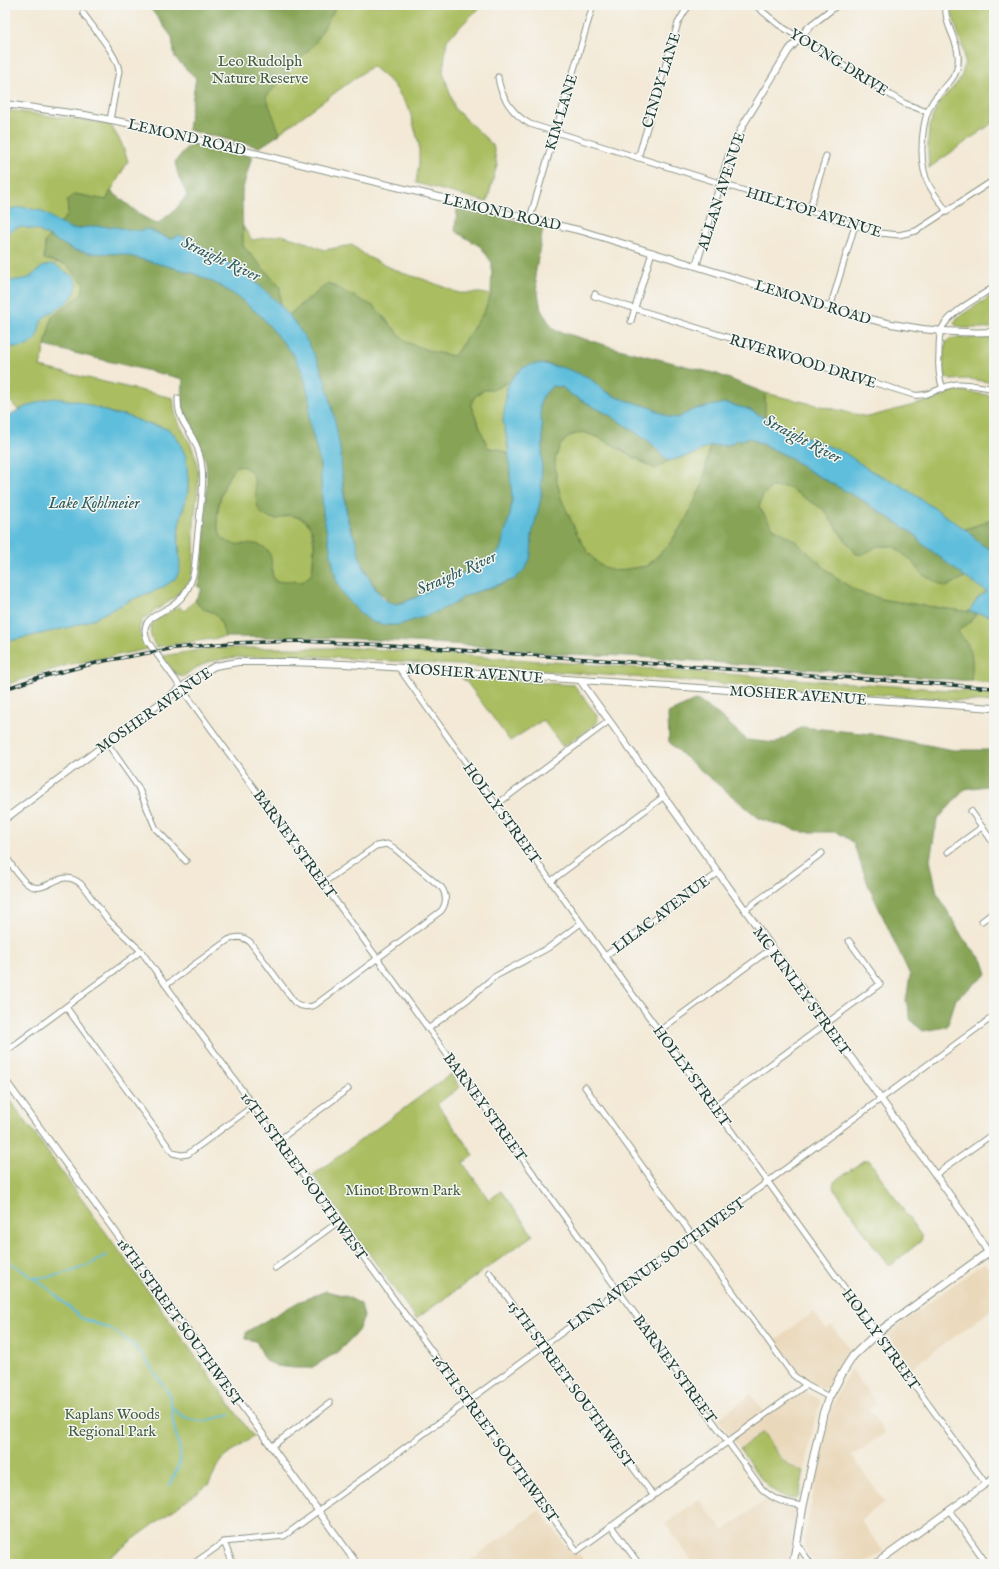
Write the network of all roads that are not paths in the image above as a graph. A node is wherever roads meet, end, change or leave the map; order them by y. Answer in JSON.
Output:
{"nodes":[{"id":1,"x":593,"y":5,"type":"edge"},
{"id":2,"x":690,"y":5,"type":"edge"},
{"id":3,"x":755,"y":5,"type":"edge"},
{"id":4,"x":837,"y":5,"type":"edge"},
{"id":5,"x":946,"y":5,"type":"edge"},
{"id":6,"x":83,"y":13,"type":"dead end"},
{"id":7,"x":799,"y":37,"type":"junction"},
{"id":8,"x":498,"y":77,"type":"dead end"},
{"id":9,"x":5,"y":104,"type":"edge"},
{"id":10,"x":927,"y":112,"type":"junction"},
{"id":11,"x":110,"y":120,"type":"junction"},
{"id":12,"x":555,"y":132,"type":"junction"},
{"id":13,"x":826,"y":156,"type":"dead end"},
{"id":14,"x":638,"y":158,"type":"junction"},
{"id":15,"x":994,"y":180,"type":"edge"},
{"id":16,"x":721,"y":183,"type":"junction"},
{"id":17,"x":809,"y":211,"type":"junction"},
{"id":18,"x":947,"y":212,"type":"junction"},
{"id":19,"x":530,"y":218,"type":"junction"},
{"id":20,"x":854,"y":225,"type":"junction"},
{"id":21,"x":652,"y":252,"type":"junction"},
{"id":22,"x":696,"y":266,"type":"junction"},
{"id":23,"x":994,"y":287,"type":"edge"},
{"id":24,"x":595,"y":294,"type":"dead end"},
{"id":25,"x":634,"y":308,"type":"junction"},
{"id":26,"x":830,"y":308,"type":"junction"},
{"id":27,"x":631,"y":321,"type":"dead end"},
{"id":28,"x":940,"y":332,"type":"junction"},
{"id":29,"x":994,"y":332,"type":"edge"},
{"id":30,"x":943,"y":389,"type":"junction"},
{"id":31,"x":994,"y":389,"type":"edge"},
{"id":32,"x":178,"y":398,"type":"dead end"},
{"id":33,"x":399,"y":668,"type":"junction"},
{"id":34,"x":580,"y":680,"type":"junction"},
{"id":35,"x":182,"y":687,"type":"junction"},
{"id":36,"x":994,"y":708,"type":"edge"},
{"id":37,"x":608,"y":721,"type":"junction"},
{"id":38,"x":107,"y":743,"type":"junction"},
{"id":39,"x":663,"y":797,"type":"junction"},
{"id":40,"x":496,"y":805,"type":"junction"},
{"id":41,"x":971,"y":811,"type":"dead end"},
{"id":42,"x":5,"y":819,"type":"edge"},
{"id":43,"x":982,"y":827,"type":"junction"},
{"id":44,"x":994,"y":844,"type":"edge"},
{"id":45,"x":948,"y":852,"type":"dead end"},
{"id":46,"x":822,"y":853,"type":"dead end"},
{"id":47,"x":5,"y":855,"type":"edge"},
{"id":48,"x":186,"y":861,"type":"dead end"},
{"id":49,"x":718,"y":873,"type":"junction"},
{"id":50,"x":551,"y":881,"type":"junction"},
{"id":51,"x":323,"y":883,"type":"junction"},
{"id":52,"x":745,"y":910,"type":"junction"},
{"id":53,"x":994,"y":912,"type":"edge"},
{"id":54,"x":982,"y":921,"type":"dead end"},
{"id":55,"x":581,"y":923,"type":"junction"},
{"id":56,"x":849,"y":941,"type":"dead end"},
{"id":57,"x":772,"y":948,"type":"junction"},
{"id":58,"x":141,"y":951,"type":"junction"},
{"id":59,"x":605,"y":956,"type":"junction"},
{"id":60,"x":378,"y":959,"type":"junction"},
{"id":61,"x":166,"y":985,"type":"junction"},
{"id":62,"x":66,"y":1007,"type":"junction"},
{"id":63,"x":994,"y":1016,"type":"edge"},
{"id":64,"x":826,"y":1024,"type":"junction"},
{"id":65,"x":428,"y":1029,"type":"junction"},
{"id":66,"x":659,"y":1031,"type":"junction"},
{"id":67,"x":5,"y":1052,"type":"edge"},
{"id":68,"x":5,"y":1080,"type":"edge"},
{"id":69,"x":585,"y":1087,"type":"dead end"},
{"id":70,"x":348,"y":1089,"type":"dead end"},
{"id":71,"x":881,"y":1100,"type":"junction"},
{"id":72,"x":253,"y":1106,"type":"junction"},
{"id":73,"x":714,"y":1106,"type":"junction"},
{"id":74,"x":994,"y":1133,"type":"edge"},
{"id":75,"x":279,"y":1140,"type":"junction"},
{"id":76,"x":935,"y":1175,"type":"junction"},
{"id":77,"x":768,"y":1182,"type":"junction"},
{"id":78,"x":338,"y":1222,"type":"junction"},
{"id":79,"x":693,"y":1237,"type":"junction"},
{"id":80,"x":991,"y":1250,"type":"edge"},
{"id":81,"x":994,"y":1262,"type":"edge"},
{"id":82,"x":276,"y":1268,"type":"dead end"},
{"id":83,"x":489,"y":1272,"type":"dead end"},
{"id":84,"x":619,"y":1292,"type":"junction"},
{"id":85,"x":877,"y":1333,"type":"junction"},
{"id":86,"x":544,"y":1346,"type":"junction"},
{"id":87,"x":806,"y":1386,"type":"junction"},
{"id":88,"x":829,"y":1397,"type":"junction"},
{"id":89,"x":469,"y":1401,"type":"junction"},
{"id":90,"x":330,"y":1403,"type":"dead end"},
{"id":91,"x":727,"y":1442,"type":"junction"},
{"id":92,"x":271,"y":1446,"type":"junction"},
{"id":93,"x":994,"y":1478,"type":"edge"},
{"id":94,"x":986,"y":1484,"type":"junction"},
{"id":95,"x":653,"y":1496,"type":"junction"},
{"id":96,"x":803,"y":1506,"type":"junction"},
{"id":97,"x":949,"y":1510,"type":"junction"},
{"id":98,"x":318,"y":1511,"type":"junction"},
{"id":99,"x":611,"y":1526,"type":"junction"},
{"id":100,"x":224,"y":1542,"type":"junction"},
{"id":101,"x":797,"y":1544,"type":"junction"},
{"id":102,"x":193,"y":1564,"type":"edge"},
{"id":103,"x":233,"y":1564,"type":"edge"},
{"id":104,"x":357,"y":1564,"type":"edge"},
{"id":105,"x":639,"y":1564,"type":"edge"},
{"id":106,"x":793,"y":1564,"type":"edge"},
{"id":107,"x":811,"y":1564,"type":"edge"},
{"id":108,"x":875,"y":1564,"type":"edge"},
{"id":109,"x":987,"y":1564,"type":"edge"}],
"edges":[{"from":1,"to":12,"type":"street","name":"KIM LANE"},
{"from":2,"to":14,"type":"street","name":"CINDY LANE"},
{"from":3,"to":7,"type":"street","name":"YOUNG DRIVE"},
{"from":4,"to":7,"type":"street","name":"ALLAN AVENUE"},
{"from":5,"to":10,"type":"street"},
{"from":6,"to":11,"type":"street"},
{"from":7,"to":10,"type":"street","name":"YOUNG DRIVE"},
{"from":7,"to":16,"type":"street","name":"ALLAN AVENUE"},
{"from":8,"to":12,"type":"street","name":"HILLTOP AVENUE"},
{"from":9,"to":11,"type":"street","name":"LEMOND ROAD"},
{"from":10,"to":18,"type":"street"},
{"from":11,"to":19,"type":"street","name":"LEMOND ROAD"},
{"from":12,"to":14,"type":"street","name":"HILLTOP AVENUE"},
{"from":12,"to":19,"type":"street","name":"KIM LANE"},
{"from":13,"to":17,"type":"street"},
{"from":14,"to":16,"type":"street","name":"HILLTOP AVENUE"},
{"from":15,"to":18,"type":"street","name":"HILLTOP AVENUE"},
{"from":16,"to":17,"type":"street","name":"HILLTOP AVENUE"},
{"from":16,"to":22,"type":"street","name":"ALLAN AVENUE"},
{"from":17,"to":20,"type":"street","name":"HILLTOP AVENUE"},
{"from":18,"to":20,"type":"street","name":"HILLTOP AVENUE"},
{"from":19,"to":21,"type":"street","name":"LEMOND ROAD"},
{"from":20,"to":26,"type":"street"},
{"from":21,"to":22,"type":"street","name":"LEMOND ROAD"},
{"from":21,"to":25,"type":"street"},
{"from":22,"to":26,"type":"street","name":"LEMOND ROAD"},
{"from":23,"to":28,"type":"street"},
{"from":24,"to":25,"type":"street","name":"RIVERWOOD DRIVE"},
{"from":25,"to":27,"type":"street"},
{"from":25,"to":30,"type":"street","name":"RIVERWOOD DRIVE"},
{"from":26,"to":28,"type":"street","name":"LEMOND ROAD"},
{"from":28,"to":29,"type":"street","name":"LEMOND ROAD"},
{"from":28,"to":30,"type":"street"},
{"from":30,"to":31,"type":"street","name":"RIVERWOOD DRIVE"},
{"from":32,"to":35,"type":"street","name":"BARNEY STREET"},
{"from":33,"to":34,"type":"street","name":"MOSHER AVENUE"},
{"from":33,"to":35,"type":"street","name":"MOSHER AVENUE"},
{"from":33,"to":40,"type":"street","name":"HOLLY STREET"},
{"from":34,"to":36,"type":"street","name":"MOSHER AVENUE"},
{"from":34,"to":37,"type":"street","name":"MC KINLEY STREET"},
{"from":35,"to":38,"type":"street","name":"MOSHER AVENUE"},
{"from":35,"to":51,"type":"street","name":"BARNEY STREET"},
{"from":37,"to":39,"type":"street","name":"MC KINLEY STREET"},
{"from":37,"to":40,"type":"street"},
{"from":38,"to":42,"type":"street","name":"MOSHER AVENUE"},
{"from":38,"to":48,"type":"street"},
{"from":39,"to":49,"type":"street","name":"MC KINLEY STREET"},
{"from":39,"to":50,"type":"street"},
{"from":40,"to":50,"type":"street","name":"HOLLY STREET"},
{"from":41,"to":43,"type":"street"},
{"from":43,"to":44,"type":"street"},
{"from":43,"to":45,"type":"street"},
{"from":46,"to":52,"type":"street"},
{"from":47,"to":58,"type":"street","name":"16TH STREET SOUTHWEST"},
{"from":49,"to":52,"type":"street","name":"MC KINLEY STREET"},
{"from":49,"to":59,"type":"street","name":"LILAC AVENUE"},
{"from":50,"to":55,"type":"street","name":"HOLLY STREET"},
{"from":51,"to":60,"type":"street","name":"BARNEY STREET"},
{"from":51,"to":60,"type":"street"},
{"from":52,"to":57,"type":"street","name":"MC KINLEY STREET"},
{"from":53,"to":54,"type":"street"},
{"from":55,"to":59,"type":"street","name":"HOLLY STREET"},
{"from":55,"to":65,"type":"street"},
{"from":56,"to":64,"type":"street"},
{"from":57,"to":64,"type":"street","name":"MC KINLEY STREET"},
{"from":57,"to":66,"type":"street"},
{"from":58,"to":61,"type":"street","name":"16TH STREET SOUTHWEST"},
{"from":58,"to":62,"type":"street"},
{"from":59,"to":66,"type":"street","name":"HOLLY STREET"},
{"from":60,"to":61,"type":"street"},
{"from":60,"to":65,"type":"street","name":"BARNEY STREET"},
{"from":61,"to":72,"type":"street","name":"16TH STREET SOUTHWEST"},
{"from":62,"to":67,"type":"street"},
{"from":62,"to":72,"type":"street"},
{"from":63,"to":71,"type":"street","name":"LINN AVENUE SOUTHWEST"},
{"from":64,"to":71,"type":"street","name":"MC KINLEY STREET"},
{"from":64,"to":73,"type":"street"},
{"from":65,"to":84,"type":"street","name":"BARNEY STREET"},
{"from":66,"to":73,"type":"street","name":"HOLLY STREET"},
{"from":68,"to":92,"type":"street","name":"18TH STREET SOUTHWEST"},
{"from":69,"to":79,"type":"street"},
{"from":70,"to":75,"type":"street"},
{"from":71,"to":76,"type":"street","name":"MC KINLEY STREET"},
{"from":71,"to":77,"type":"street","name":"LINN AVENUE SOUTHWEST"},
{"from":72,"to":75,"type":"street","name":"16TH STREET SOUTHWEST"},
{"from":73,"to":77,"type":"street","name":"HOLLY STREET"},
{"from":74,"to":76,"type":"street"},
{"from":75,"to":78,"type":"street","name":"16TH STREET SOUTHWEST"},
{"from":76,"to":80,"type":"street","name":"MC KINLEY STREET"},
{"from":77,"to":79,"type":"street","name":"LINN AVENUE SOUTHWEST"},
{"from":77,"to":85,"type":"street","name":"HOLLY STREET"},
{"from":78,"to":82,"type":"street"},
{"from":78,"to":89,"type":"street","name":"16TH STREET SOUTHWEST"},
{"from":79,"to":84,"type":"street","name":"LINN AVENUE SOUTHWEST"},
{"from":79,"to":87,"type":"street"},
{"from":80,"to":81,"type":"street","name":"MC KINLEY STREET"},
{"from":80,"to":85,"type":"main road"},
{"from":83,"to":86,"type":"street","name":"15TH STREET SOUTHWEST"},
{"from":84,"to":86,"type":"street","name":"LINN AVENUE SOUTHWEST"},
{"from":84,"to":91,"type":"street","name":"BARNEY STREET"},
{"from":85,"to":88,"type":"main road"},
{"from":85,"to":94,"type":"street","name":"HOLLY STREET"},
{"from":86,"to":89,"type":"street","name":"LINN AVENUE SOUTHWEST"},
{"from":86,"to":95,"type":"street","name":"15TH STREET SOUTHWEST"},
{"from":87,"to":88,"type":"street"},
{"from":87,"to":91,"type":"street"},
{"from":88,"to":96,"type":"main road"},
{"from":89,"to":98,"type":"street","name":"LINN AVENUE SOUTHWEST"},
{"from":89,"to":99,"type":"street","name":"16TH STREET SOUTHWEST"},
{"from":90,"to":92,"type":"street"},
{"from":91,"to":95,"type":"street"},
{"from":91,"to":96,"type":"street","name":"BARNEY STREET"},
{"from":92,"to":98,"type":"street","name":"18TH STREET SOUTHWEST"},
{"from":93,"to":94,"type":"street"},
{"from":94,"to":97,"type":"street"},
{"from":95,"to":99,"type":"street"},
{"from":96,"to":101,"type":"main road"},
{"from":97,"to":108,"type":"street"},
{"from":97,"to":109,"type":"street"},
{"from":98,"to":100,"type":"street","name":"LINN AVENUE SOUTHWEST"},
{"from":98,"to":104,"type":"street","name":"18TH STREET SOUTHWEST"},
{"from":99,"to":105,"type":"street"},
{"from":100,"to":102,"type":"street"},
{"from":100,"to":103,"type":"street"},
{"from":101,"to":106,"type":"main road"},
{"from":101,"to":107,"type":"street"}]}
